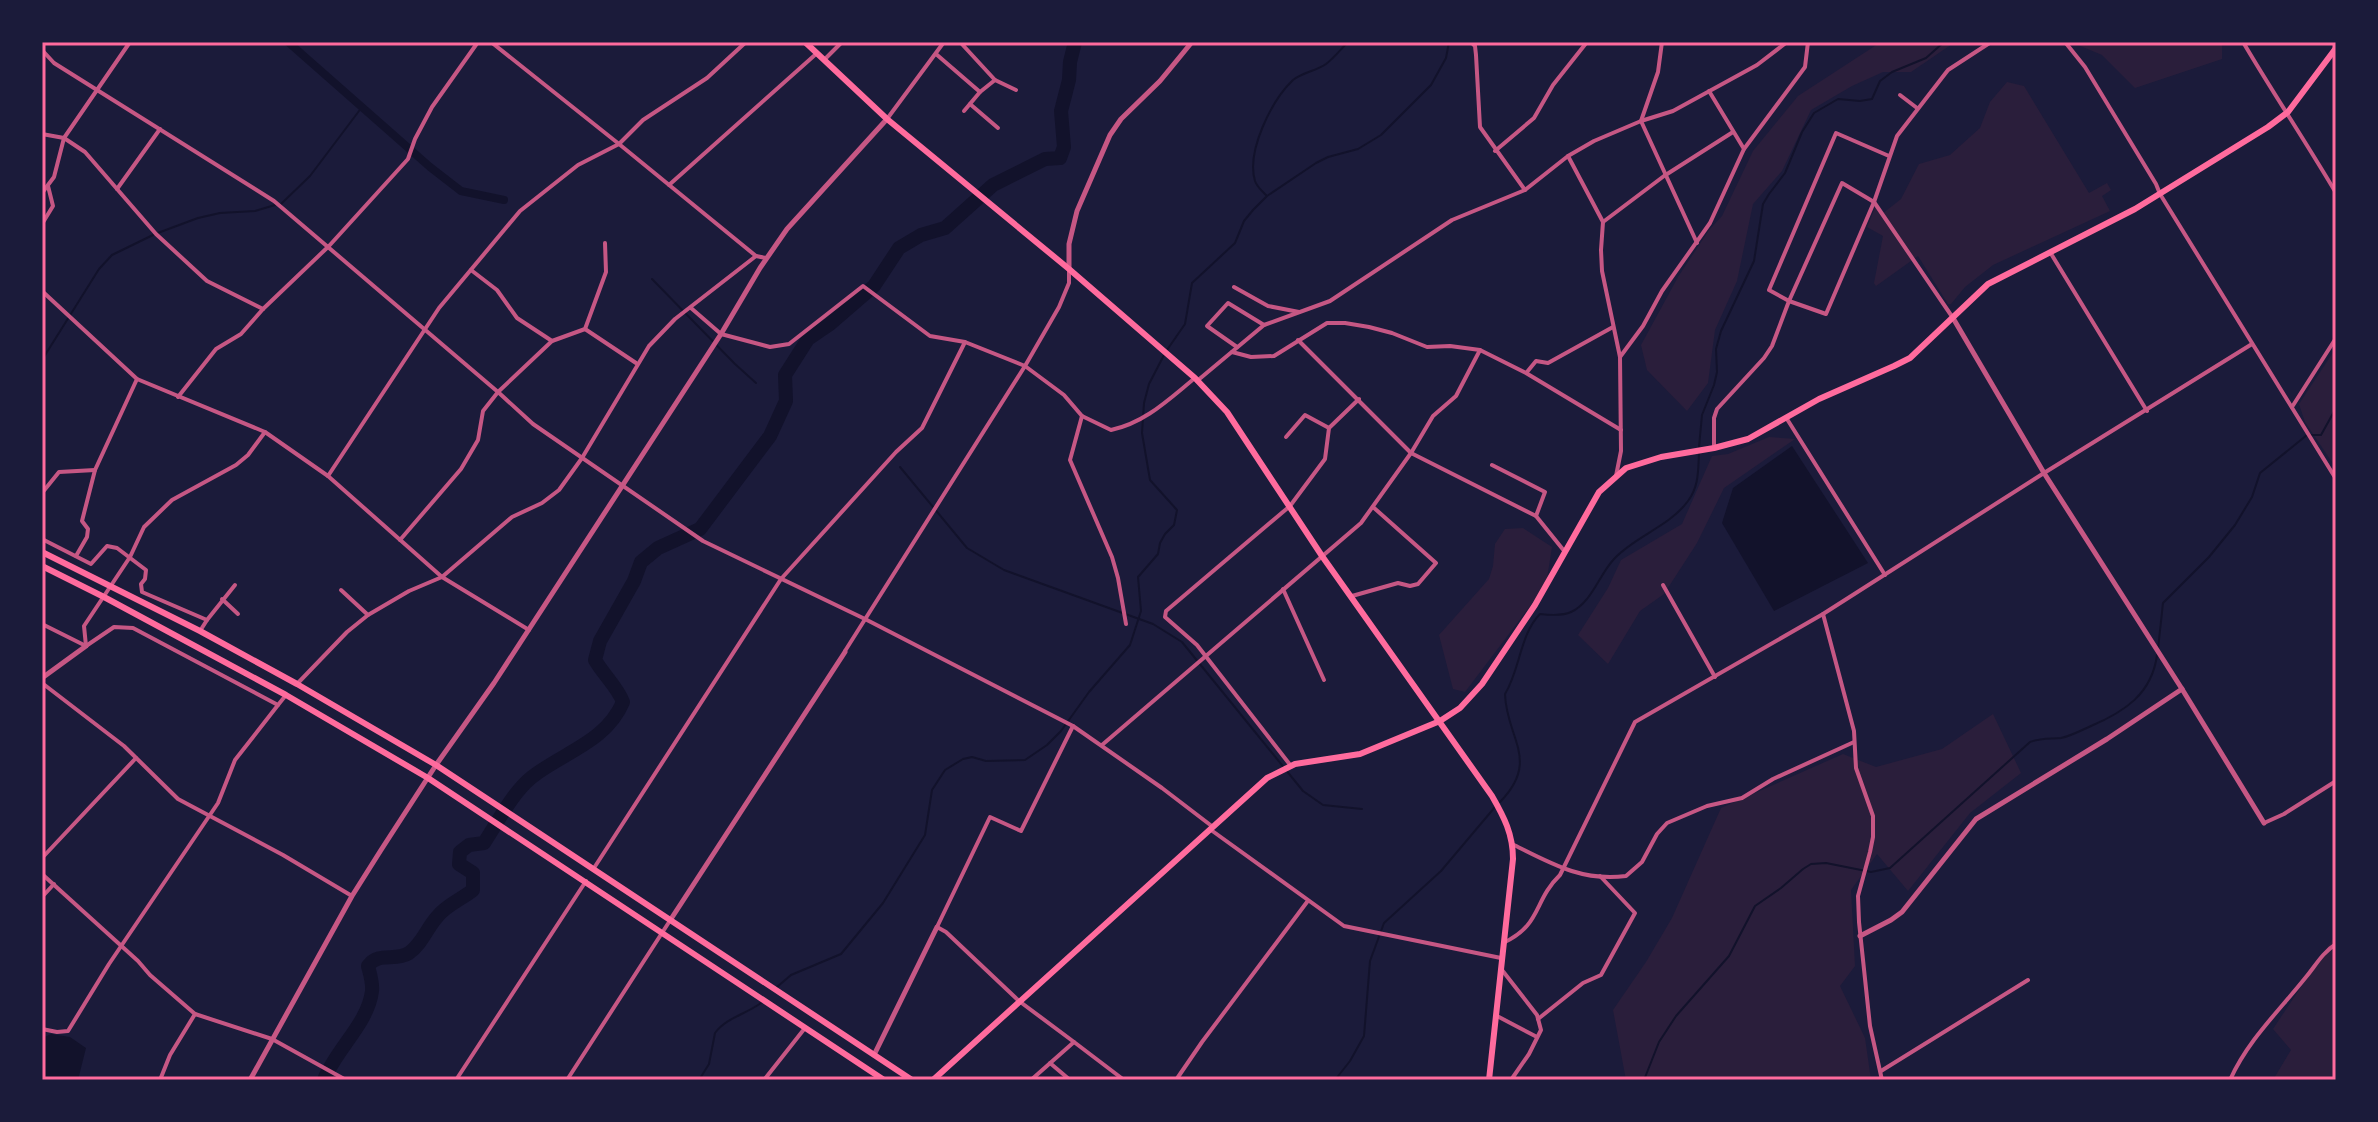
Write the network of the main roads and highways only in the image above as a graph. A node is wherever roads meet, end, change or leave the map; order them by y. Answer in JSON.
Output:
{"nodes":[{"id":1,"x":805,"y":42,"type":"edge"},
{"id":2,"x":2336,"y":48,"type":"edge"},
{"id":3,"x":42,"y":552,"type":"edge"},
{"id":4,"x":42,"y":566,"type":"edge"},
{"id":5,"x":1440,"y":721,"type":"junction"},
{"id":6,"x":884,"y":1080,"type":"edge"},
{"id":7,"x":912,"y":1080,"type":"edge"},
{"id":8,"x":933,"y":1080,"type":"edge"},
{"id":9,"x":1489,"y":1080,"type":"edge"}],
"edges":[{"from":1,"to":5,"type":"main road"},
{"from":2,"to":5,"type":"main road"},
{"from":3,"to":7,"type":"main road"},
{"from":4,"to":6,"type":"main road"},
{"from":5,"to":8,"type":"main road"},
{"from":5,"to":9,"type":"main road"}]}
